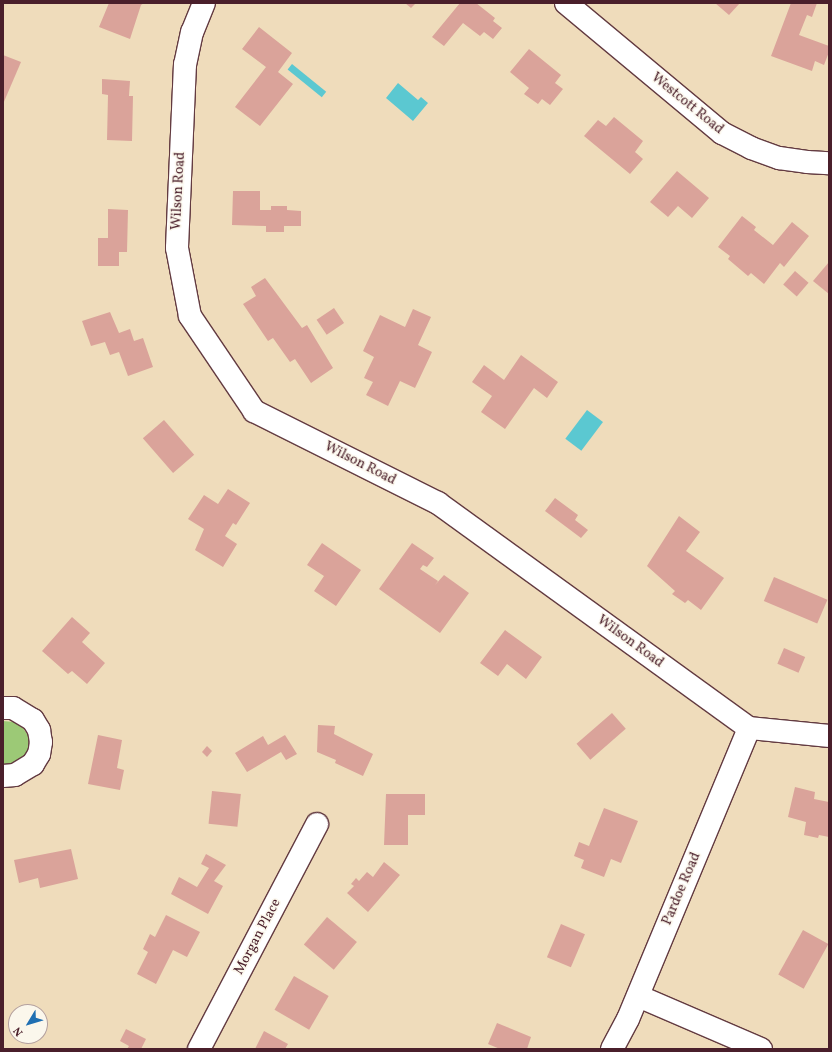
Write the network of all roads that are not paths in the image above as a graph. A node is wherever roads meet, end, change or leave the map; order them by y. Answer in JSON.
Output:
{"nodes":[{"id":1,"x":204,"y":3,"type":"edge"},
{"id":2,"x":566,"y":3,"type":"edge"},
{"id":3,"x":829,"y":162,"type":"edge"},
{"id":4,"x":3,"y":708,"type":"edge"},
{"id":5,"x":749,"y":728,"type":"junction"},
{"id":6,"x":829,"y":736,"type":"edge"},
{"id":7,"x":3,"y":776,"type":"edge"},
{"id":8,"x":317,"y":824,"type":"dead end"},
{"id":9,"x":638,"y":996,"type":"junction"},
{"id":10,"x":199,"y":1049,"type":"edge"},
{"id":11,"x":612,"y":1049,"type":"edge"},
{"id":12,"x":761,"y":1049,"type":"edge"}],
"edges":[{"from":1,"to":5,"type":"street","name":"Wilson Road"},
{"from":2,"to":3,"type":"street","name":"Westcott Road"},
{"from":4,"to":7,"type":"street"},
{"from":5,"to":6,"type":"street"},
{"from":5,"to":9,"type":"street","name":"Pardoe Road"},
{"from":8,"to":10,"type":"street","name":"Morgan Place"},
{"from":9,"to":11,"type":"street","name":"Pardoe Road"},
{"from":9,"to":12,"type":"street"}]}
